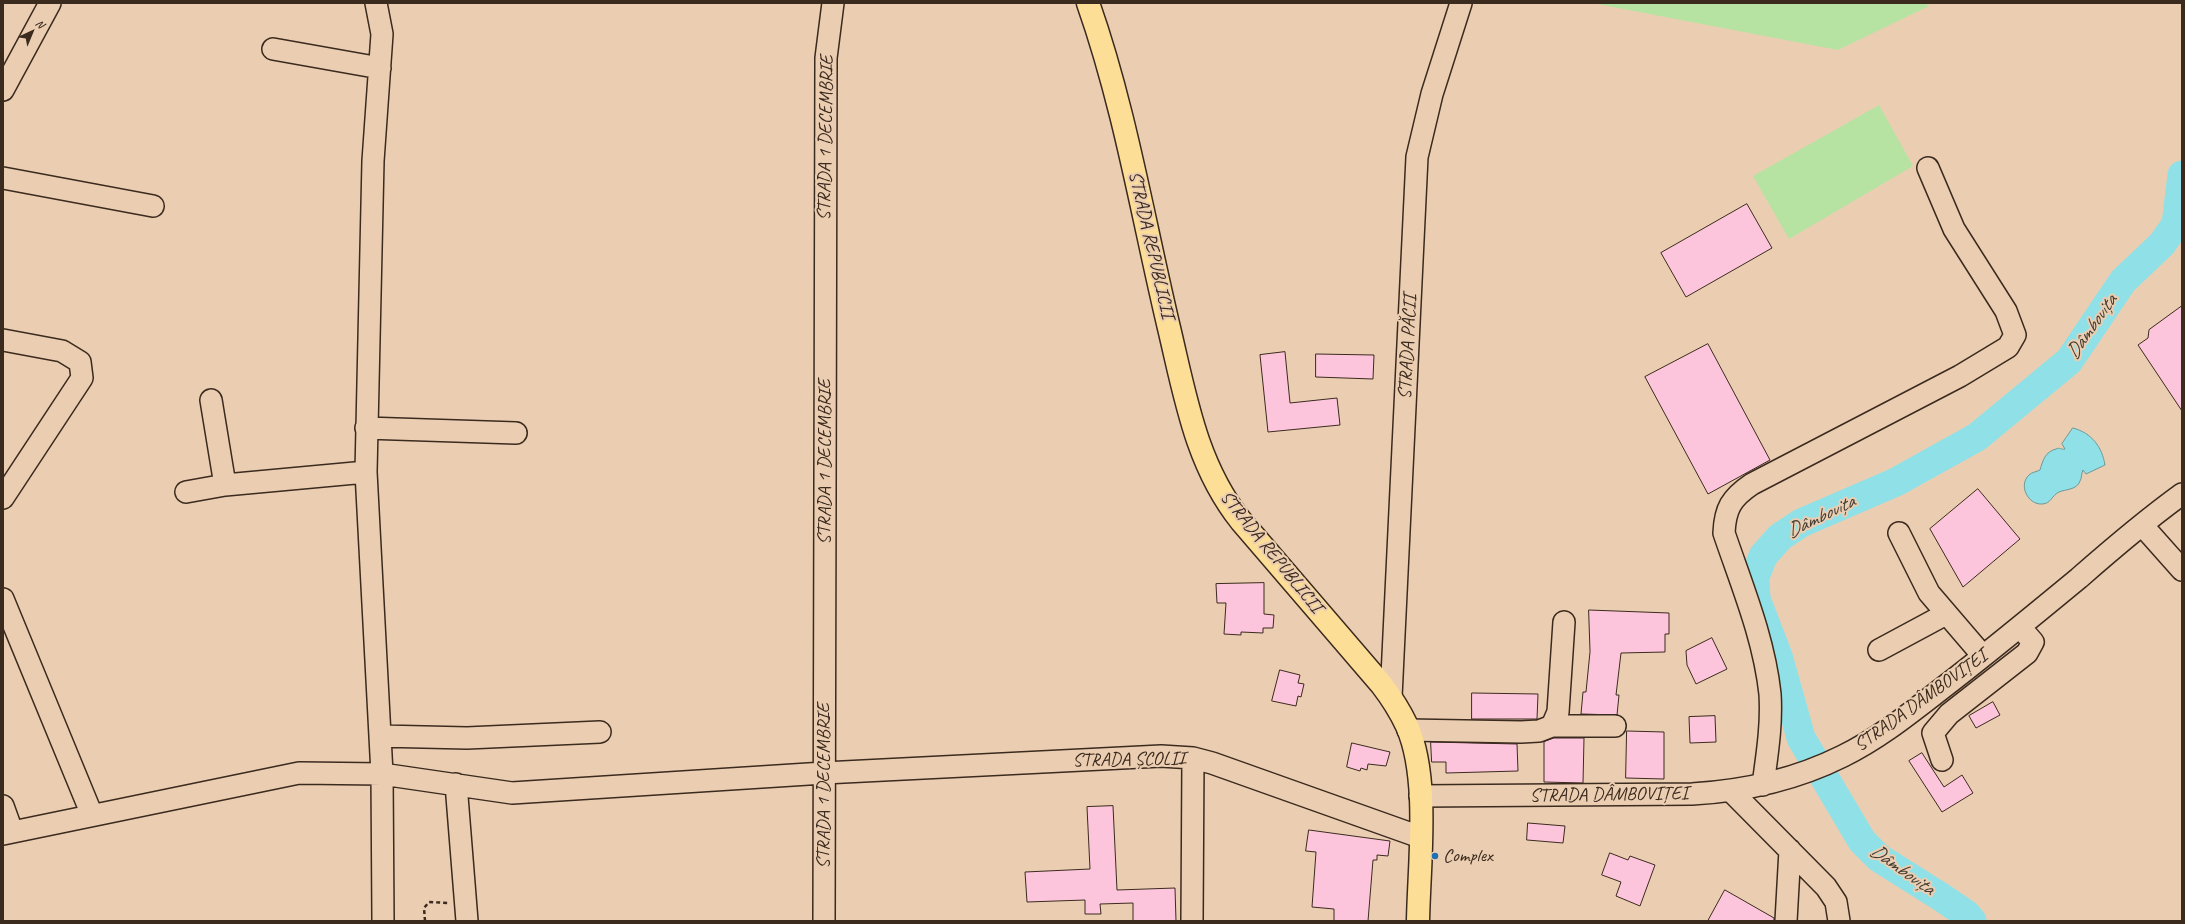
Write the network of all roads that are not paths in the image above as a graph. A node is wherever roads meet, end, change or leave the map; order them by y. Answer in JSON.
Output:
{"nodes":[{"id":1,"x":50,"y":3,"type":"edge"},
{"id":2,"x":376,"y":3,"type":"edge"},
{"id":3,"x":833,"y":3,"type":"edge"},
{"id":4,"x":1088,"y":3,"type":"edge"},
{"id":5,"x":1461,"y":3,"type":"edge"},
{"id":6,"x":273,"y":49,"type":"dead end"},
{"id":7,"x":380,"y":68,"type":"junction"},
{"id":8,"x":3,"y":90,"type":"edge"},
{"id":9,"x":1928,"y":168,"type":"dead end"},
{"id":10,"x":3,"y":178,"type":"edge"},
{"id":11,"x":153,"y":206,"type":"dead end"},
{"id":12,"x":3,"y":340,"type":"edge"},
{"id":13,"x":211,"y":400,"type":"dead end"},
{"id":14,"x":366,"y":428,"type":"junction"},
{"id":15,"x":516,"y":433,"type":"dead end"},
{"id":16,"x":366,"y":472,"type":"junction"},
{"id":17,"x":225,"y":485,"type":"junction"},
{"id":18,"x":186,"y":492,"type":"dead end"},
{"id":19,"x":2182,"y":494,"type":"edge"},
{"id":20,"x":3,"y":498,"type":"edge"},
{"id":21,"x":2142,"y":525,"type":"junction"},
{"id":22,"x":1899,"y":533,"type":"dead end"},
{"id":23,"x":2182,"y":570,"type":"edge"},
{"id":24,"x":3,"y":599,"type":"edge"},
{"id":25,"x":1946,"y":614,"type":"junction"},
{"id":26,"x":1564,"y":622,"type":"dead end"},
{"id":27,"x":2020,"y":627,"type":"junction"},
{"id":28,"x":1879,"y":650,"type":"dead end"},
{"id":29,"x":1983,"y":656,"type":"junction"},
{"id":30,"x":1391,"y":697,"type":"junction"},
{"id":31,"x":1552,"y":726,"type":"junction"},
{"id":32,"x":1615,"y":726,"type":"dead end"},
{"id":33,"x":1408,"y":730,"type":"junction"},
{"id":34,"x":600,"y":732,"type":"dead end"},
{"id":35,"x":380,"y":736,"type":"junction"},
{"id":36,"x":1193,"y":758,"type":"junction"},
{"id":37,"x":1942,"y":760,"type":"dead end"},
{"id":38,"x":824,"y":773,"type":"junction"},
{"id":39,"x":382,"y":774,"type":"junction"},
{"id":40,"x":456,"y":784,"type":"junction"},
{"id":41,"x":1765,"y":785,"type":"junction"},
{"id":42,"x":1732,"y":792,"type":"junction"},
{"id":43,"x":1420,"y":796,"type":"junction"},
{"id":44,"x":3,"y":806,"type":"edge"},
{"id":45,"x":92,"y":815,"type":"junction"},
{"id":46,"x":8,"y":832,"type":"edge"},
{"id":47,"x":1420,"y":837,"type":"junction"},
{"id":48,"x":1790,"y":850,"type":"junction"},
{"id":49,"x":383,"y":921,"type":"edge"},
{"id":50,"x":467,"y":921,"type":"edge"},
{"id":51,"x":824,"y":921,"type":"edge"},
{"id":52,"x":1192,"y":921,"type":"edge"},
{"id":53,"x":1418,"y":921,"type":"edge"},
{"id":54,"x":1786,"y":921,"type":"edge"},
{"id":55,"x":1839,"y":921,"type":"edge"}],
"edges":[{"from":1,"to":8,"type":"street"},
{"from":2,"to":7,"type":"street"},
{"from":3,"to":38,"type":"street","name":"STRADA 1 DECEMBRIE"},
{"from":4,"to":30,"type":"main road","name":"STRADA REPUBLICII"},
{"from":5,"to":30,"type":"street","name":"STRADA PĂCII"},
{"from":6,"to":7,"type":"street"},
{"from":7,"to":14,"type":"street"},
{"from":9,"to":41,"type":"street"},
{"from":10,"to":11,"type":"street"},
{"from":12,"to":20,"type":"street"},
{"from":13,"to":17,"type":"street"},
{"from":14,"to":15,"type":"street"},
{"from":14,"to":16,"type":"street"},
{"from":16,"to":17,"type":"street"},
{"from":16,"to":35,"type":"street"},
{"from":17,"to":18,"type":"street"},
{"from":19,"to":21,"type":"street","name":"STRADA DÂMBOVIȚEI"},
{"from":21,"to":23,"type":"street"},
{"from":21,"to":27,"type":"street","name":"STRADA DÂMBOVIȚEI"},
{"from":22,"to":25,"type":"street"},
{"from":24,"to":45,"type":"street"},
{"from":25,"to":28,"type":"street"},
{"from":25,"to":29,"type":"street"},
{"from":26,"to":31,"type":"street"},
{"from":27,"to":29,"type":"street","name":"STRADA DÂMBOVIȚEI"},
{"from":27,"to":37,"type":"street"},
{"from":29,"to":41,"type":"street","name":"STRADA DÂMBOVIȚEI"},
{"from":30,"to":33,"type":"main road","name":"STRADA REPUBLICII"},
{"from":31,"to":32,"type":"street"},
{"from":31,"to":33,"type":"street"},
{"from":33,"to":43,"type":"main road","name":"STRADA REPUBLICII"},
{"from":34,"to":35,"type":"street"},
{"from":35,"to":39,"type":"street"},
{"from":36,"to":38,"type":"street","name":"STRADA ȘCOLII"},
{"from":36,"to":47,"type":"street","name":"STRADA ȘCOLII"},
{"from":36,"to":52,"type":"street"},
{"from":38,"to":40,"type":"street","name":"STRADA ȘCOLII"},
{"from":38,"to":51,"type":"street","name":"STRADA 1 DECEMBRIE"},
{"from":39,"to":40,"type":"street","name":"STRADA ȘCOLII"},
{"from":39,"to":45,"type":"street","name":"STRADA ȘCOLII"},
{"from":39,"to":49,"type":"street"},
{"from":40,"to":50,"type":"street"},
{"from":41,"to":42,"type":"street","name":"STRADA DÂMBOVIȚEI"},
{"from":42,"to":43,"type":"street","name":"STRADA DÂMBOVIȚEI"},
{"from":42,"to":48,"type":"street"},
{"from":43,"to":47,"type":"main road","name":"STRADA REPUBLICII"},
{"from":44,"to":46,"type":"street"},
{"from":45,"to":46,"type":"street","name":"STRADA ȘCOLII"},
{"from":47,"to":53,"type":"main road","name":"STRADA REPUBLICII"},
{"from":48,"to":54,"type":"street"},
{"from":48,"to":55,"type":"street"}]}
